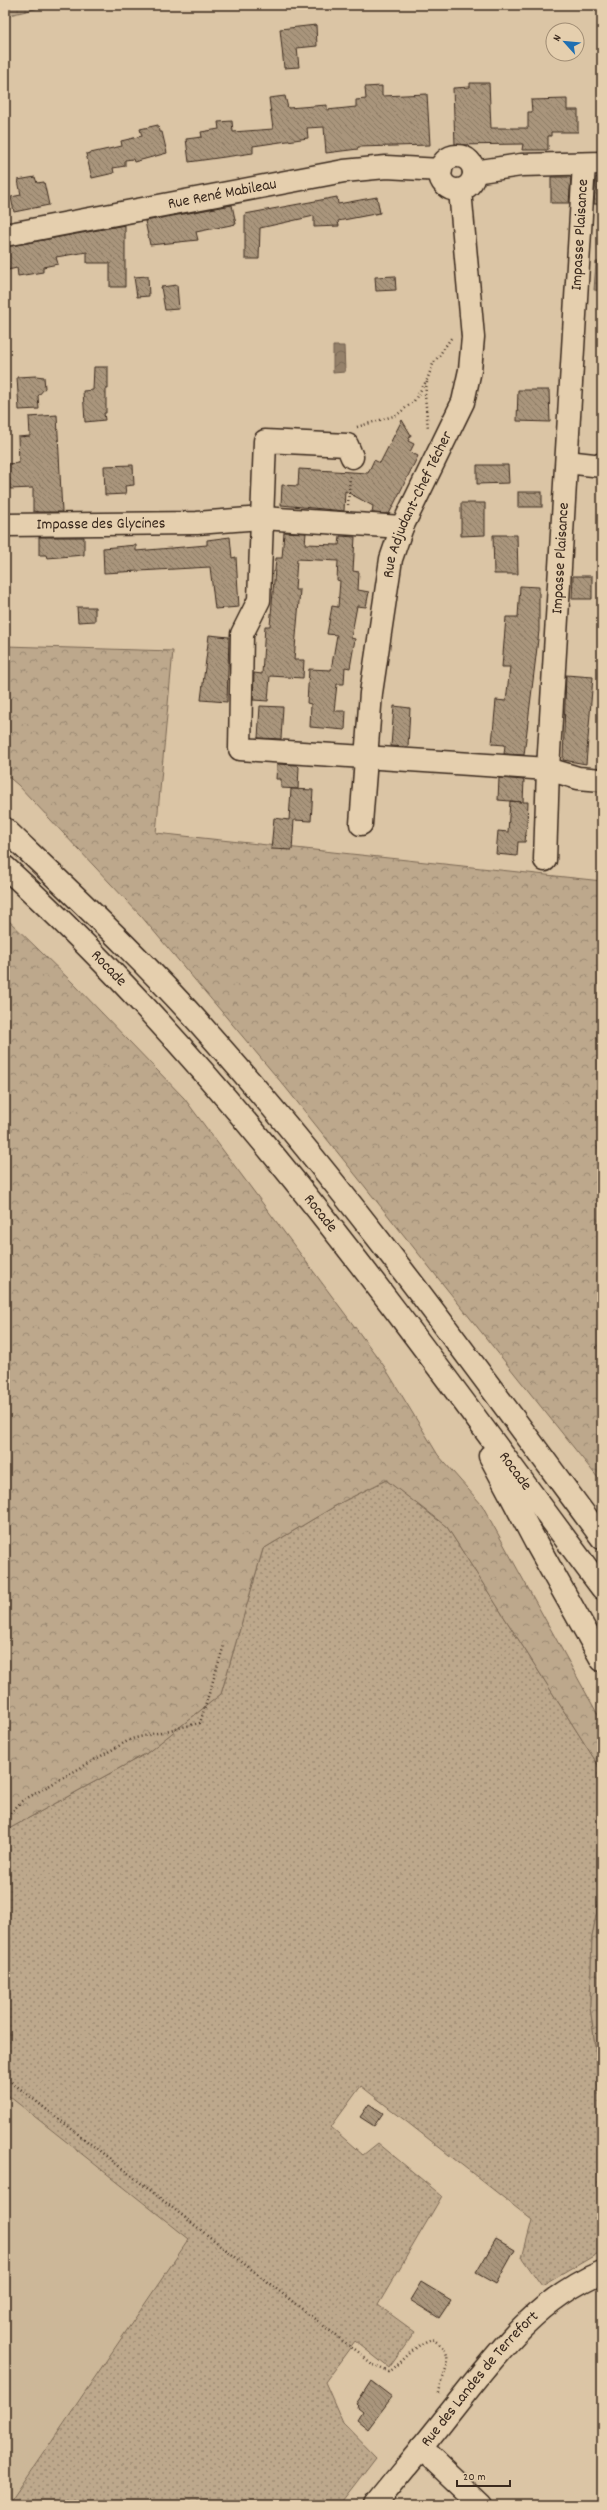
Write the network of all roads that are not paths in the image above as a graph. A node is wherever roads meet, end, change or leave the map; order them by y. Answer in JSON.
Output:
{"nodes":[{"id":1,"x":593,"y":164,"type":"edge"},
{"id":2,"x":441,"y":170,"type":"junction"},
{"id":3,"x":474,"y":172,"type":"junction"},
{"id":4,"x":460,"y":190,"type":"junction"},
{"id":5,"x":5,"y":235,"type":"edge"},
{"id":6,"x":352,"y":457,"type":"road end"},
{"id":7,"x":567,"y":462,"type":"junction"},
{"id":8,"x":602,"y":466,"type":"edge"},
{"id":9,"x":262,"y":518,"type":"junction"},
{"id":10,"x":5,"y":525,"type":"edge"},
{"id":11,"x":402,"y":527,"type":"junction"},
{"id":12,"x":366,"y":758,"type":"junction"},
{"id":13,"x":548,"y":769,"type":"junction"},
{"id":14,"x":602,"y":780,"type":"edge"},
{"id":15,"x":361,"y":824,"type":"dead end"},
{"id":16,"x":5,"y":829,"type":"edge"},
{"id":17,"x":544,"y":860,"type":"dead end"},
{"id":18,"x":5,"y":867,"type":"edge"},
{"id":19,"x":458,"y":1394,"type":"junction"},
{"id":20,"x":602,"y":1538,"type":"edge"},
{"id":21,"x":602,"y":1588,"type":"edge"},
{"id":22,"x":602,"y":1660,"type":"edge"},
{"id":23,"x":602,"y":2272,"type":"edge"},
{"id":24,"x":421,"y":2448,"type":"junction"},
{"id":25,"x":375,"y":2505,"type":"edge"},
{"id":26,"x":481,"y":2505,"type":"edge"}],
"edges":[{"from":1,"to":3,"type":"main road"},
{"from":1,"to":7,"type":"main road","name":"Impasse Plaisance"},
{"from":2,"to":3,"type":"main road"},
{"from":2,"to":4,"type":"main road"},
{"from":2,"to":5,"type":"main road","name":"Rue René Mabileau"},
{"from":3,"to":4,"type":"main road"},
{"from":4,"to":11,"type":"main road","name":"Rue Adjudant-Chef Técher"},
{"from":6,"to":9,"type":"main road"},
{"from":7,"to":8,"type":"main road"},
{"from":7,"to":13,"type":"main road","name":"Impasse Plaisance"},
{"from":9,"to":10,"type":"main road","name":"Impasse des Glycines"},
{"from":9,"to":11,"type":"main road","name":"Impasse des Glycines"},
{"from":9,"to":12,"type":"main road"},
{"from":11,"to":12,"type":"main road","name":"Rue Adjudant-Chef Técher"},
{"from":12,"to":13,"type":"main road"},
{"from":12,"to":15,"type":"main road","name":"Rue Adjudant-Chef Técher"},
{"from":13,"to":14,"type":"main road"},
{"from":13,"to":17,"type":"main road","name":"Impasse Plaisance"},
{"from":16,"to":20,"type":"main road"},
{"from":18,"to":19,"type":"main road","name":"Rocade"},
{"from":19,"to":21,"type":"main road","name":"Rocade"},
{"from":19,"to":22,"type":"main road"},
{"from":23,"to":24,"type":"main road","name":"Rue des Landes de Terrefort"},
{"from":24,"to":25,"type":"main road","name":"Rue des Landes de Terrefort"},
{"from":24,"to":26,"type":"main road"}]}
